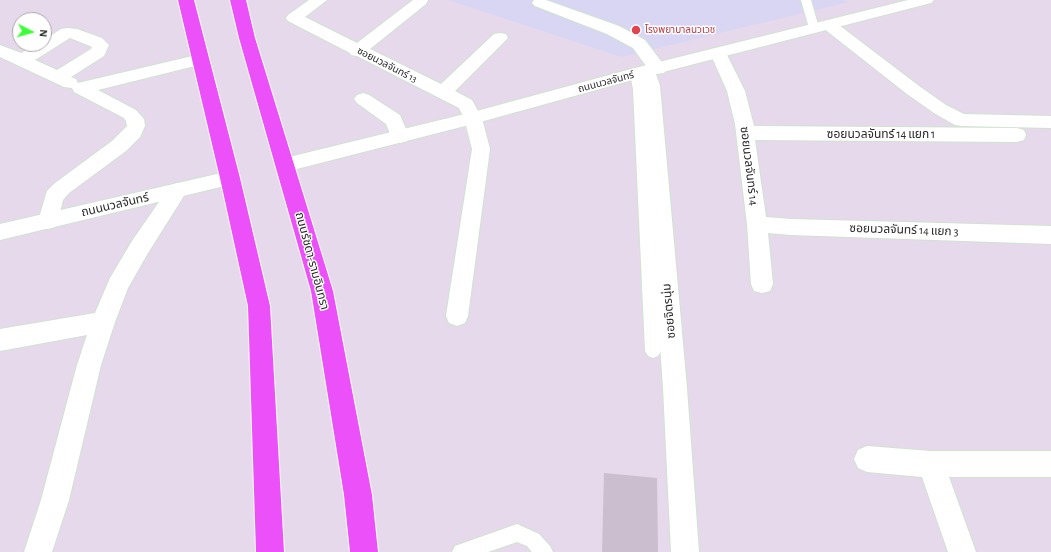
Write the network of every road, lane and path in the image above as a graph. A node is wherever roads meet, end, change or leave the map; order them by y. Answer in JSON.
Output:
{"nodes":[{"id":1,"x":186,"y":0,"type":"edge"},
{"id":2,"x":238,"y":0,"type":"edge"},
{"id":3,"x":319,"y":0,"type":"edge"},
{"id":4,"x":806,"y":0,"type":"edge"},
{"id":5,"x":926,"y":0,"type":"edge"},
{"id":6,"x":421,"y":1,"type":"dead end"},
{"id":7,"x":540,"y":3,"type":"dead end"},
{"id":8,"x":822,"y":27,"type":"junction"},
{"id":9,"x":500,"y":38,"type":"dead end"},
{"id":10,"x":0,"y":50,"type":"edge"},
{"id":11,"x":357,"y":51,"type":"junction"},
{"id":12,"x":718,"y":53,"type":"junction"},
{"id":13,"x":201,"y":59,"type":"junction"},
{"id":14,"x":22,"y":60,"type":"junction"},
{"id":15,"x":647,"y":72,"type":"junction"},
{"id":16,"x":58,"y":77,"type":"junction"},
{"id":17,"x":80,"y":88,"type":"junction"},
{"id":18,"x":442,"y":93,"type":"junction"},
{"id":19,"x":363,"y":99,"type":"dead end"},
{"id":20,"x":473,"y":118,"type":"junction"},
{"id":21,"x":1051,"y":122,"type":"edge"},
{"id":22,"x":745,"y":133,"type":"junction"},
{"id":23,"x":1017,"y":135,"type":"dead end"},
{"id":24,"x":400,"y":136,"type":"junction"},
{"id":25,"x":285,"y":165,"type":"junction"},
{"id":26,"x":230,"y":178,"type":"junction"},
{"id":27,"x":176,"y":191,"type":"junction"},
{"id":28,"x":48,"y":221,"type":"junction"},
{"id":29,"x":757,"y":224,"type":"junction"},
{"id":30,"x":0,"y":232,"type":"edge"},
{"id":31,"x":1051,"y":235,"type":"edge"},
{"id":32,"x":762,"y":284,"type":"dead end"},
{"id":33,"x":457,"y":316,"type":"dead end"},
{"id":34,"x":103,"y":322,"type":"junction"},
{"id":35,"x":0,"y":340,"type":"edge"},
{"id":36,"x":654,"y":351,"type":"dead end"},
{"id":37,"x":868,"y":459,"type":"dead end"},
{"id":38,"x":931,"y":464,"type":"junction"},
{"id":39,"x":1051,"y":464,"type":"edge"},
{"id":40,"x":38,"y":552,"type":"edge"},
{"id":41,"x":270,"y":552,"type":"edge"},
{"id":42,"x":364,"y":552,"type":"edge"},
{"id":43,"x":461,"y":552,"type":"edge"},
{"id":44,"x":544,"y":552,"type":"edge"},
{"id":45,"x":685,"y":552,"type":"edge"},
{"id":46,"x":962,"y":552,"type":"edge"}],
"edges":[{"from":1,"to":13,"type":"main road"},
{"from":2,"to":25,"type":"main road","name":"ถนนรัชดา-รามอินทรา"},
{"from":3,"to":11,"type":"street","name":"ซอยนวลจันทร์ 13"},
{"from":4,"to":8,"type":"lane"},
{"from":5,"to":8,"type":"street","name":"ถนนนวลจันทร์"},
{"from":6,"to":11,"type":"street"},
{"from":7,"to":15,"type":"street"},
{"from":8,"to":12,"type":"street","name":"ถนนนวลจันทร์"},
{"from":8,"to":21,"type":"street"},
{"from":9,"to":18,"type":"street"},
{"from":10,"to":14,"type":"street"},
{"from":11,"to":18,"type":"street","name":"ซอยนวลจันทร์ 13"},
{"from":12,"to":15,"type":"street","name":"ถนนนวลจันทร์"},
{"from":12,"to":22,"type":"street","name":"ซอยนวลจันทร์ 14"},
{"from":13,"to":17,"type":"street"},
{"from":13,"to":26,"type":"main road"},
{"from":14,"to":16,"type":"street"},
{"from":14,"to":16,"type":"street"},
{"from":15,"to":20,"type":"street","name":"ถนนนวลจันทร์"},
{"from":15,"to":36,"type":"lane"},
{"from":15,"to":45,"type":"street","name":"ซอยจิตรนุ่ม"},
{"from":16,"to":17,"type":"street"},
{"from":17,"to":28,"type":"street"},
{"from":18,"to":20,"type":"street","name":"ซอยนวลจันทร์ 13"},
{"from":19,"to":24,"type":"street"},
{"from":20,"to":24,"type":"street","name":"ถนนนวลจันทร์"},
{"from":20,"to":33,"type":"street"},
{"from":22,"to":23,"type":"street","name":"ซอยนวลจันทร์ 14 แยก 1"},
{"from":22,"to":29,"type":"street","name":"ซอยนวลจันทร์ 14"},
{"from":24,"to":25,"type":"street","name":"ถนนนวลจันทร์"},
{"from":25,"to":42,"type":"main road","name":"ถนนรัชดา-รามอินทรา"},
{"from":26,"to":27,"type":"street","name":"ถนนนวลจันทร์"},
{"from":26,"to":41,"type":"main road"},
{"from":27,"to":28,"type":"street","name":"ถนนนวลจันทร์"},
{"from":27,"to":34,"type":"street"},
{"from":28,"to":30,"type":"street","name":"ถนนนวลจันทร์"},
{"from":29,"to":31,"type":"street","name":"ซอยนวลจันทร์ 14 แยก 3"},
{"from":29,"to":32,"type":"street","name":"ซอยนวลจันทร์ 14"},
{"from":34,"to":35,"type":"street"},
{"from":34,"to":40,"type":"street"},
{"from":37,"to":38,"type":"street"},
{"from":38,"to":39,"type":"street"},
{"from":38,"to":46,"type":"street"},
{"from":43,"to":44,"type":"lane"}]}
